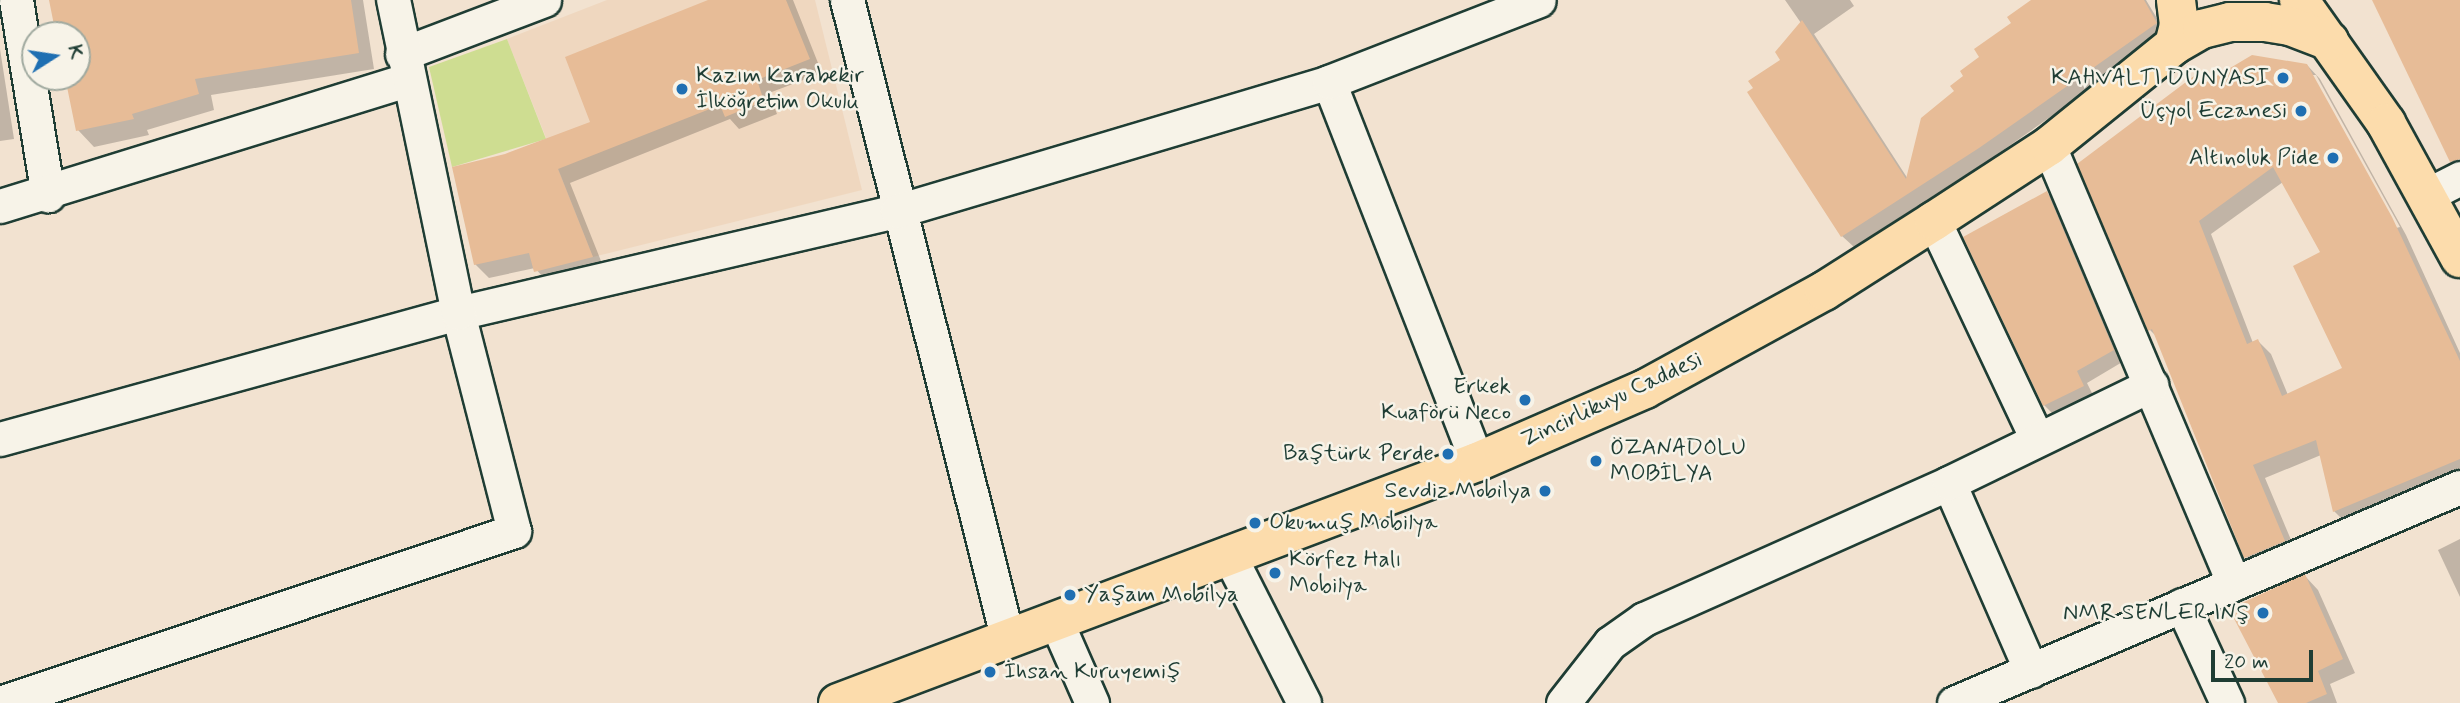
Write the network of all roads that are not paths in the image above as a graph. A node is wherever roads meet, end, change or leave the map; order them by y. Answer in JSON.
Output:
{"nodes":[{"id":1,"x":16,"y":0,"type":"edge"},
{"id":2,"x":393,"y":0,"type":"edge"},
{"id":3,"x":544,"y":0,"type":"edge"},
{"id":4,"x":847,"y":0,"type":"edge"},
{"id":5,"x":1539,"y":0,"type":"edge"},
{"id":6,"x":2176,"y":0,"type":"edge"},
{"id":7,"x":2299,"y":0,"type":"edge"},
{"id":8,"x":2329,"y":41,"type":"junction"},
{"id":9,"x":2174,"y":45,"type":"junction"},
{"id":10,"x":405,"y":67,"type":"junction"},
{"id":11,"x":1329,"y":82,"type":"junction"},
{"id":12,"x":2049,"y":146,"type":"junction"},
{"id":13,"x":2444,"y":186,"type":"edge"},
{"id":14,"x":47,"y":195,"type":"junction"},
{"id":15,"x":0,"y":206,"type":"edge"},
{"id":16,"x":897,"y":211,"type":"junction"},
{"id":17,"x":1934,"y":221,"type":"junction"},
{"id":18,"x":2460,"y":258,"type":"edge"},
{"id":19,"x":458,"y":313,"type":"junction"},
{"id":20,"x":2151,"y":385,"type":"junction"},
{"id":21,"x":0,"y":439,"type":"edge"},
{"id":22,"x":2037,"y":439,"type":"junction"},
{"id":23,"x":1477,"y":462,"type":"junction"},
{"id":24,"x":1949,"y":483,"type":"junction"},
{"id":25,"x":2460,"y":487,"type":"edge"},
{"id":26,"x":1228,"y":553,"type":"junction"},
{"id":27,"x":2234,"y":583,"type":"junction"},
{"id":28,"x":2182,"y":605,"type":"junction"},
{"id":29,"x":1056,"y":621,"type":"junction"},
{"id":30,"x":1008,"y":640,"type":"junction"},
{"id":31,"x":2031,"y":671,"type":"junction"},
{"id":32,"x":847,"y":702,"type":"edge"},
{"id":33,"x":0,"y":703,"type":"edge"},
{"id":34,"x":1092,"y":703,"type":"edge"},
{"id":35,"x":1304,"y":703,"type":"edge"},
{"id":36,"x":1563,"y":703,"type":"edge"},
{"id":37,"x":1954,"y":703,"type":"edge"},
{"id":38,"x":2227,"y":703,"type":"edge"}],
"edges":[{"from":1,"to":14,"type":"street"},
{"from":2,"to":10,"type":"street"},
{"from":3,"to":10,"type":"street"},
{"from":4,"to":16,"type":"street"},
{"from":5,"to":11,"type":"street"},
{"from":6,"to":9,"type":"main road"},
{"from":7,"to":8,"type":"main road"},
{"from":8,"to":9,"type":"main road","name":"Zincirlikuyu Caddesi"},
{"from":8,"to":13,"type":"main road"},
{"from":9,"to":12,"type":"main road","name":"Zincirlikuyu Caddesi"},
{"from":10,"to":14,"type":"street"},
{"from":10,"to":19,"type":"street"},
{"from":11,"to":16,"type":"street"},
{"from":11,"to":23,"type":"street"},
{"from":12,"to":17,"type":"main road","name":"Zincirlikuyu Caddesi"},
{"from":12,"to":20,"type":"street"},
{"from":13,"to":18,"type":"main road"},
{"from":14,"to":15,"type":"street"},
{"from":16,"to":19,"type":"street"},
{"from":16,"to":30,"type":"street"},
{"from":17,"to":22,"type":"street"},
{"from":17,"to":23,"type":"main road","name":"Zincirlikuyu Caddesi"},
{"from":19,"to":21,"type":"street"},
{"from":19,"to":33,"type":"street"},
{"from":20,"to":22,"type":"street"},
{"from":20,"to":27,"type":"street"},
{"from":22,"to":24,"type":"street"},
{"from":23,"to":26,"type":"main road","name":"Zincirlikuyu Caddesi"},
{"from":24,"to":31,"type":"street"},
{"from":24,"to":36,"type":"street"},
{"from":25,"to":27,"type":"street"},
{"from":26,"to":29,"type":"main road","name":"Zincirlikuyu Caddesi"},
{"from":26,"to":35,"type":"street"},
{"from":27,"to":28,"type":"street"},
{"from":28,"to":31,"type":"street"},
{"from":28,"to":38,"type":"street"},
{"from":29,"to":30,"type":"main road","name":"Zincirlikuyu Caddesi"},
{"from":29,"to":34,"type":"street"},
{"from":30,"to":32,"type":"main road","name":"Zincirlikuyu Caddesi"},
{"from":31,"to":37,"type":"street"}]}
